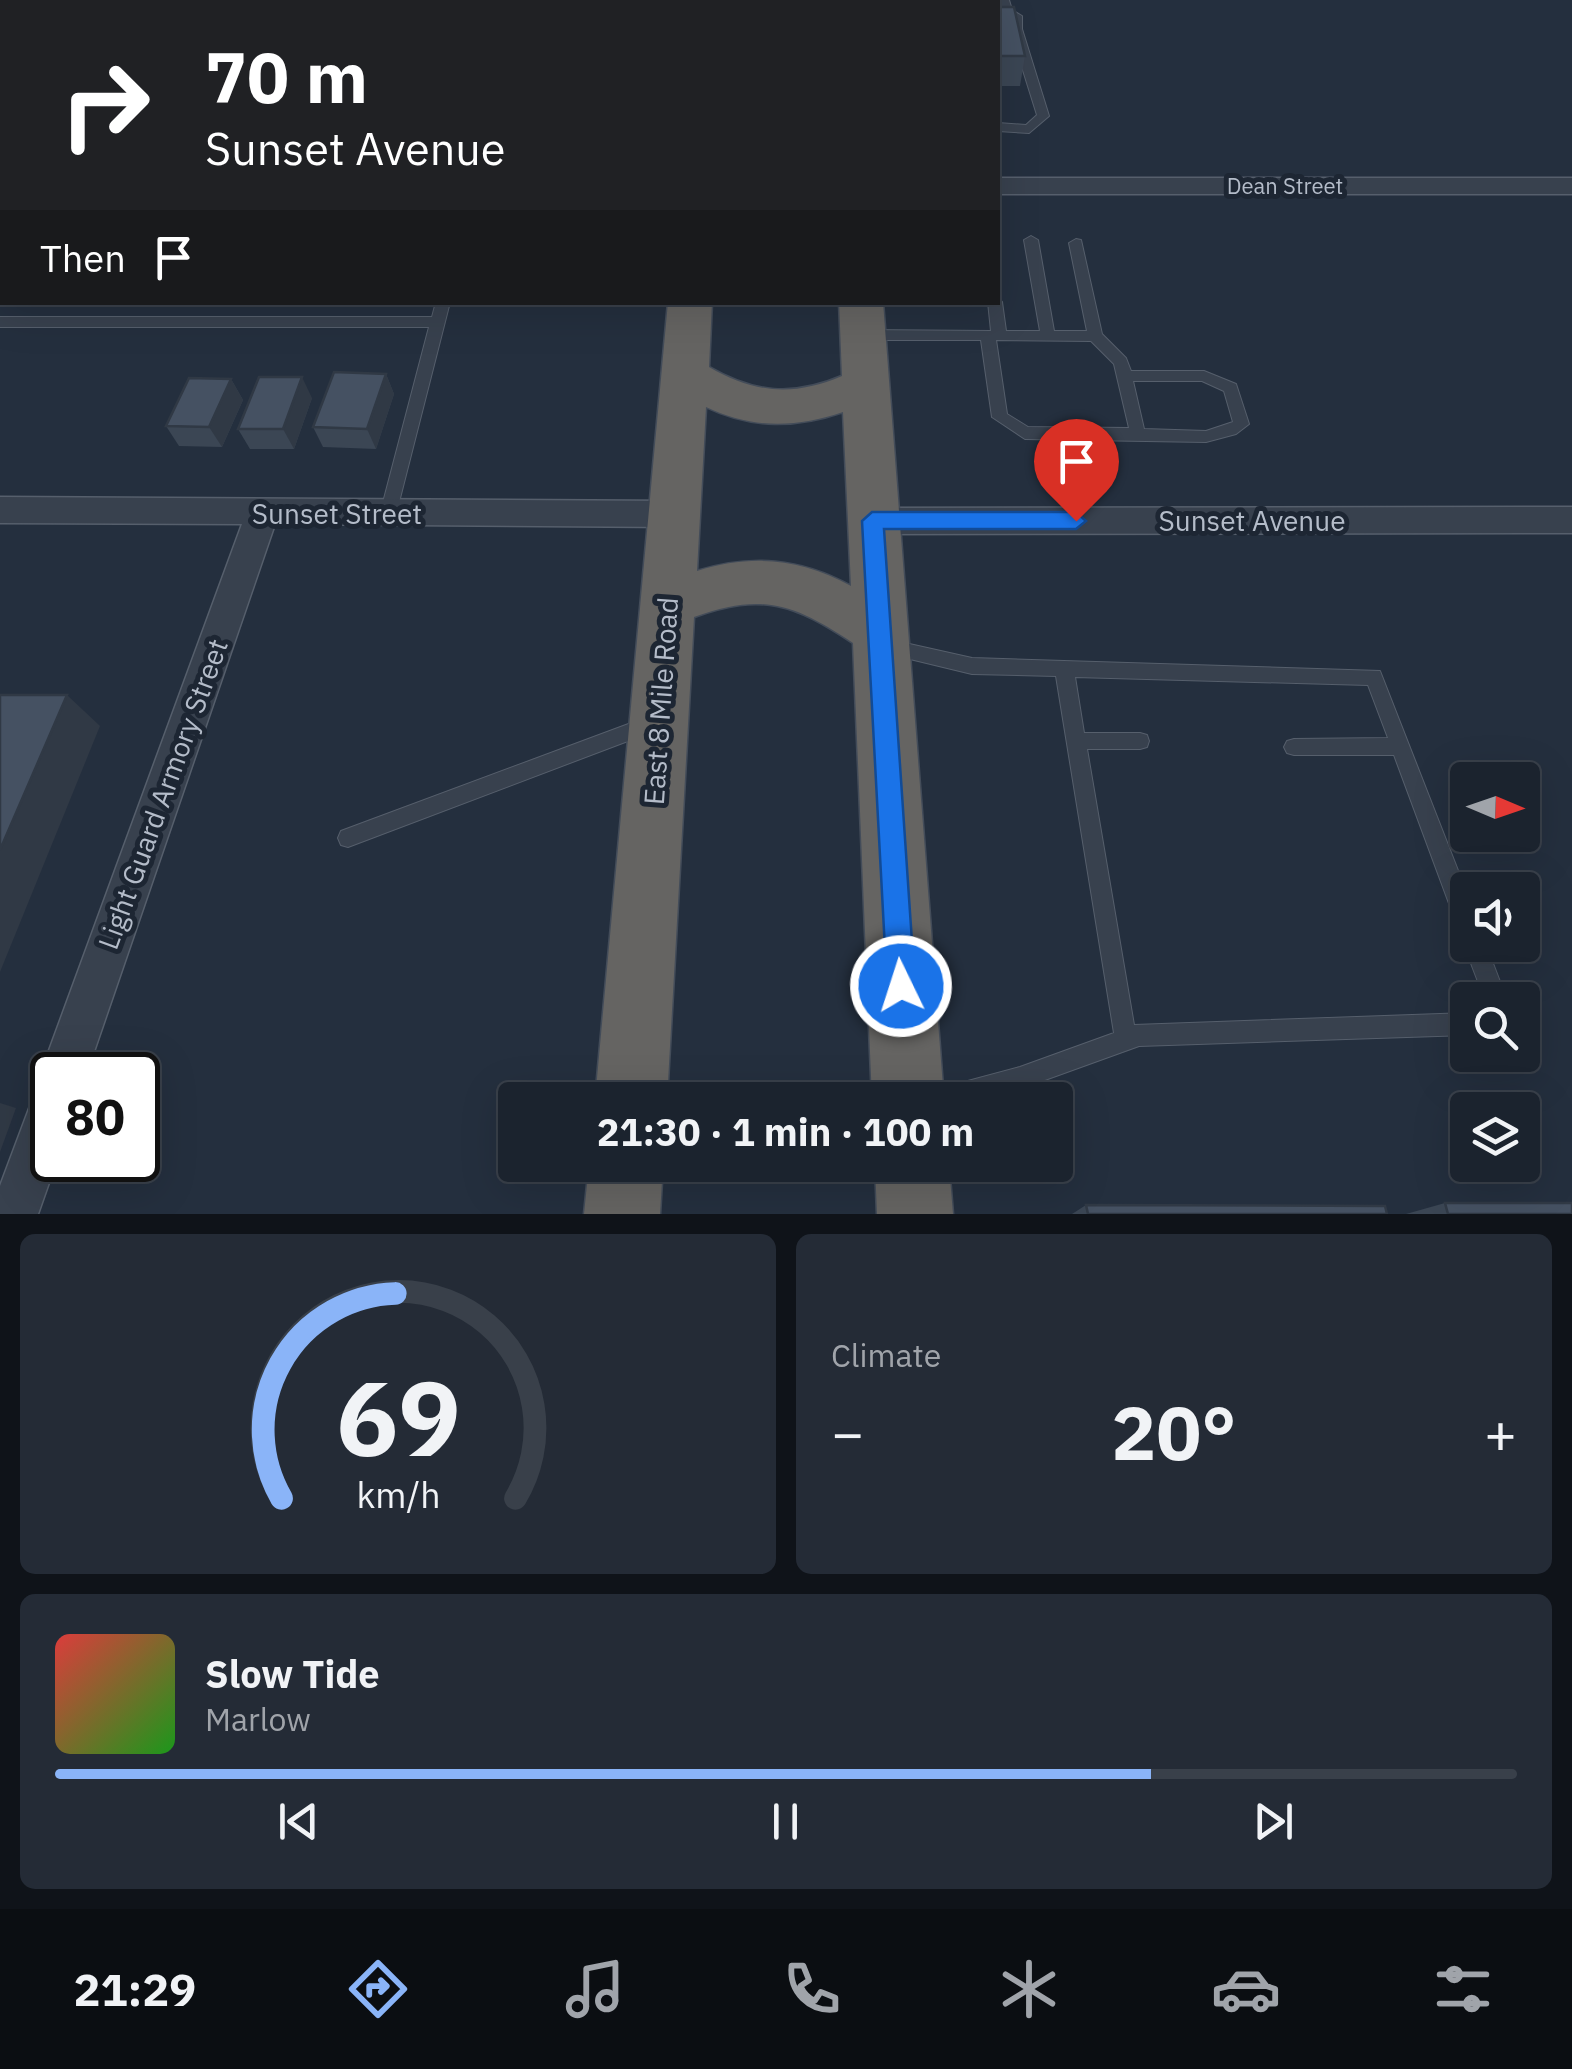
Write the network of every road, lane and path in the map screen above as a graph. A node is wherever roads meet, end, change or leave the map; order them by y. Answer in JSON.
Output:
{"nodes":[{"id":1,"x":1003,"y":8,"type":"edge"},
{"id":2,"x":1000,"y":26,"type":"edge"},
{"id":3,"x":1016,"y":29,"type":"junction"},
{"id":4,"x":1000,"y":127,"type":"edge"},
{"id":5,"x":1000,"y":186,"type":"edge"},
{"id":6,"x":1572,"y":186,"type":"edge"},
{"id":7,"x":1032,"y":240,"type":"dead end"},
{"id":8,"x":1076,"y":242,"type":"dead end"},
{"id":9,"x":442,"y":305,"type":"edge"},
{"id":10,"x":690,"y":305,"type":"edge"},
{"id":11,"x":995,"y":305,"type":"edge"},
{"id":12,"x":862,"y":319,"type":"edge"},
{"id":13,"x":0,"y":322,"type":"edge"},
{"id":14,"x":438,"y":322,"type":"junction"},
{"id":15,"x":993,"y":336,"type":"junction"},
{"id":16,"x":1048,"y":336,"type":"junction"},
{"id":17,"x":1095,"y":336,"type":"junction"},
{"id":18,"x":685,"y":374,"type":"junction"},
{"id":19,"x":1124,"y":376,"type":"junction"},
{"id":20,"x":866,"y":385,"type":"junction"},
{"id":21,"x":1138,"y":434,"type":"junction"},
{"id":22,"x":0,"y":510,"type":"edge"},
{"id":23,"x":262,"y":514,"type":"junction"},
{"id":24,"x":388,"y":514,"type":"junction"},
{"id":25,"x":674,"y":514,"type":"junction"},
{"id":26,"x":1572,"y":520,"type":"edge"},
{"id":27,"x":872,"y":521,"type":"junction"},
{"id":28,"x":669,"y":603,"type":"junction"},
{"id":29,"x":879,"y":637,"type":"junction"},
{"id":30,"x":1064,"y":668,"type":"junction"},
{"id":31,"x":660,"y":721,"type":"junction"},
{"id":32,"x":1076,"y":741,"type":"junction"},
{"id":33,"x":1140,"y":741,"type":"dead end"},
{"id":34,"x":1294,"y":746,"type":"dead end"},
{"id":35,"x":1400,"y":746,"type":"junction"},
{"id":36,"x":348,"y":838,"type":"dead end"},
{"id":37,"x":1450,"y":877,"type":"edge"},
{"id":38,"x":1450,"y":1025,"type":"edge"},
{"id":39,"x":1126,"y":1040,"type":"junction"},
{"id":40,"x":71,"y":1052,"type":"edge"},
{"id":41,"x":632,"y":1082,"type":"edge"},
{"id":42,"x":907,"y":1082,"type":"edge"},
{"id":43,"x":1005,"y":1082,"type":"edge"},
{"id":44,"x":30,"y":1169,"type":"edge"},
{"id":45,"x":625,"y":1182,"type":"edge"},
{"id":46,"x":913,"y":1182,"type":"edge"},
{"id":47,"x":14,"y":1214,"type":"edge"},
{"id":48,"x":622,"y":1214,"type":"edge"},
{"id":49,"x":915,"y":1214,"type":"edge"}],
"edges":[{"from":1,"to":3,"type":"lane"},
{"from":2,"to":3,"type":"lane"},
{"from":3,"to":4,"type":"lane"},
{"from":5,"to":6,"type":"street","name":"Dean Street"},
{"from":7,"to":16,"type":"lane"},
{"from":8,"to":17,"type":"lane"},
{"from":9,"to":14,"type":"lane"},
{"from":10,"to":18,"type":"highway","name":"East 8 Mile Road"},
{"from":11,"to":15,"type":"lane"},
{"from":12,"to":15,"type":"lane"},
{"from":12,"to":20,"type":"highway"},
{"from":13,"to":14,"type":"lane"},
{"from":14,"to":24,"type":"lane"},
{"from":15,"to":16,"type":"lane"},
{"from":15,"to":21,"type":"lane"},
{"from":16,"to":17,"type":"lane"},
{"from":17,"to":19,"type":"lane"},
{"from":18,"to":20,"type":"highway"},
{"from":18,"to":25,"type":"highway","name":"East 8 Mile Road"},
{"from":19,"to":21,"type":"lane"},
{"from":19,"to":21,"type":"lane"},
{"from":20,"to":27,"type":"highway"},
{"from":22,"to":23,"type":"street","name":"Sunset Street"},
{"from":23,"to":24,"type":"street","name":"Sunset Street"},
{"from":23,"to":40,"type":"street","name":"Light Guard Armory Street"},
{"from":24,"to":25,"type":"street","name":"Sunset Street"},
{"from":25,"to":28,"type":"highway","name":"East 8 Mile Road"},
{"from":26,"to":27,"type":"street","name":"Sunset Avenue"},
{"from":27,"to":29,"type":"highway"},
{"from":28,"to":29,"type":"highway"},
{"from":28,"to":31,"type":"highway","name":"East 8 Mile Road"},
{"from":29,"to":30,"type":"lane"},
{"from":29,"to":42,"type":"highway"},
{"from":30,"to":32,"type":"lane"},
{"from":30,"to":35,"type":"lane"},
{"from":31,"to":36,"type":"lane"},
{"from":31,"to":41,"type":"highway","name":"East 8 Mile Road"},
{"from":32,"to":33,"type":"lane"},
{"from":32,"to":39,"type":"lane"},
{"from":34,"to":35,"type":"lane"},
{"from":35,"to":37,"type":"lane"},
{"from":38,"to":39,"type":"lane"},
{"from":39,"to":43,"type":"lane"},
{"from":44,"to":47,"type":"street"},
{"from":45,"to":48,"type":"highway"},
{"from":46,"to":49,"type":"highway"}]}
